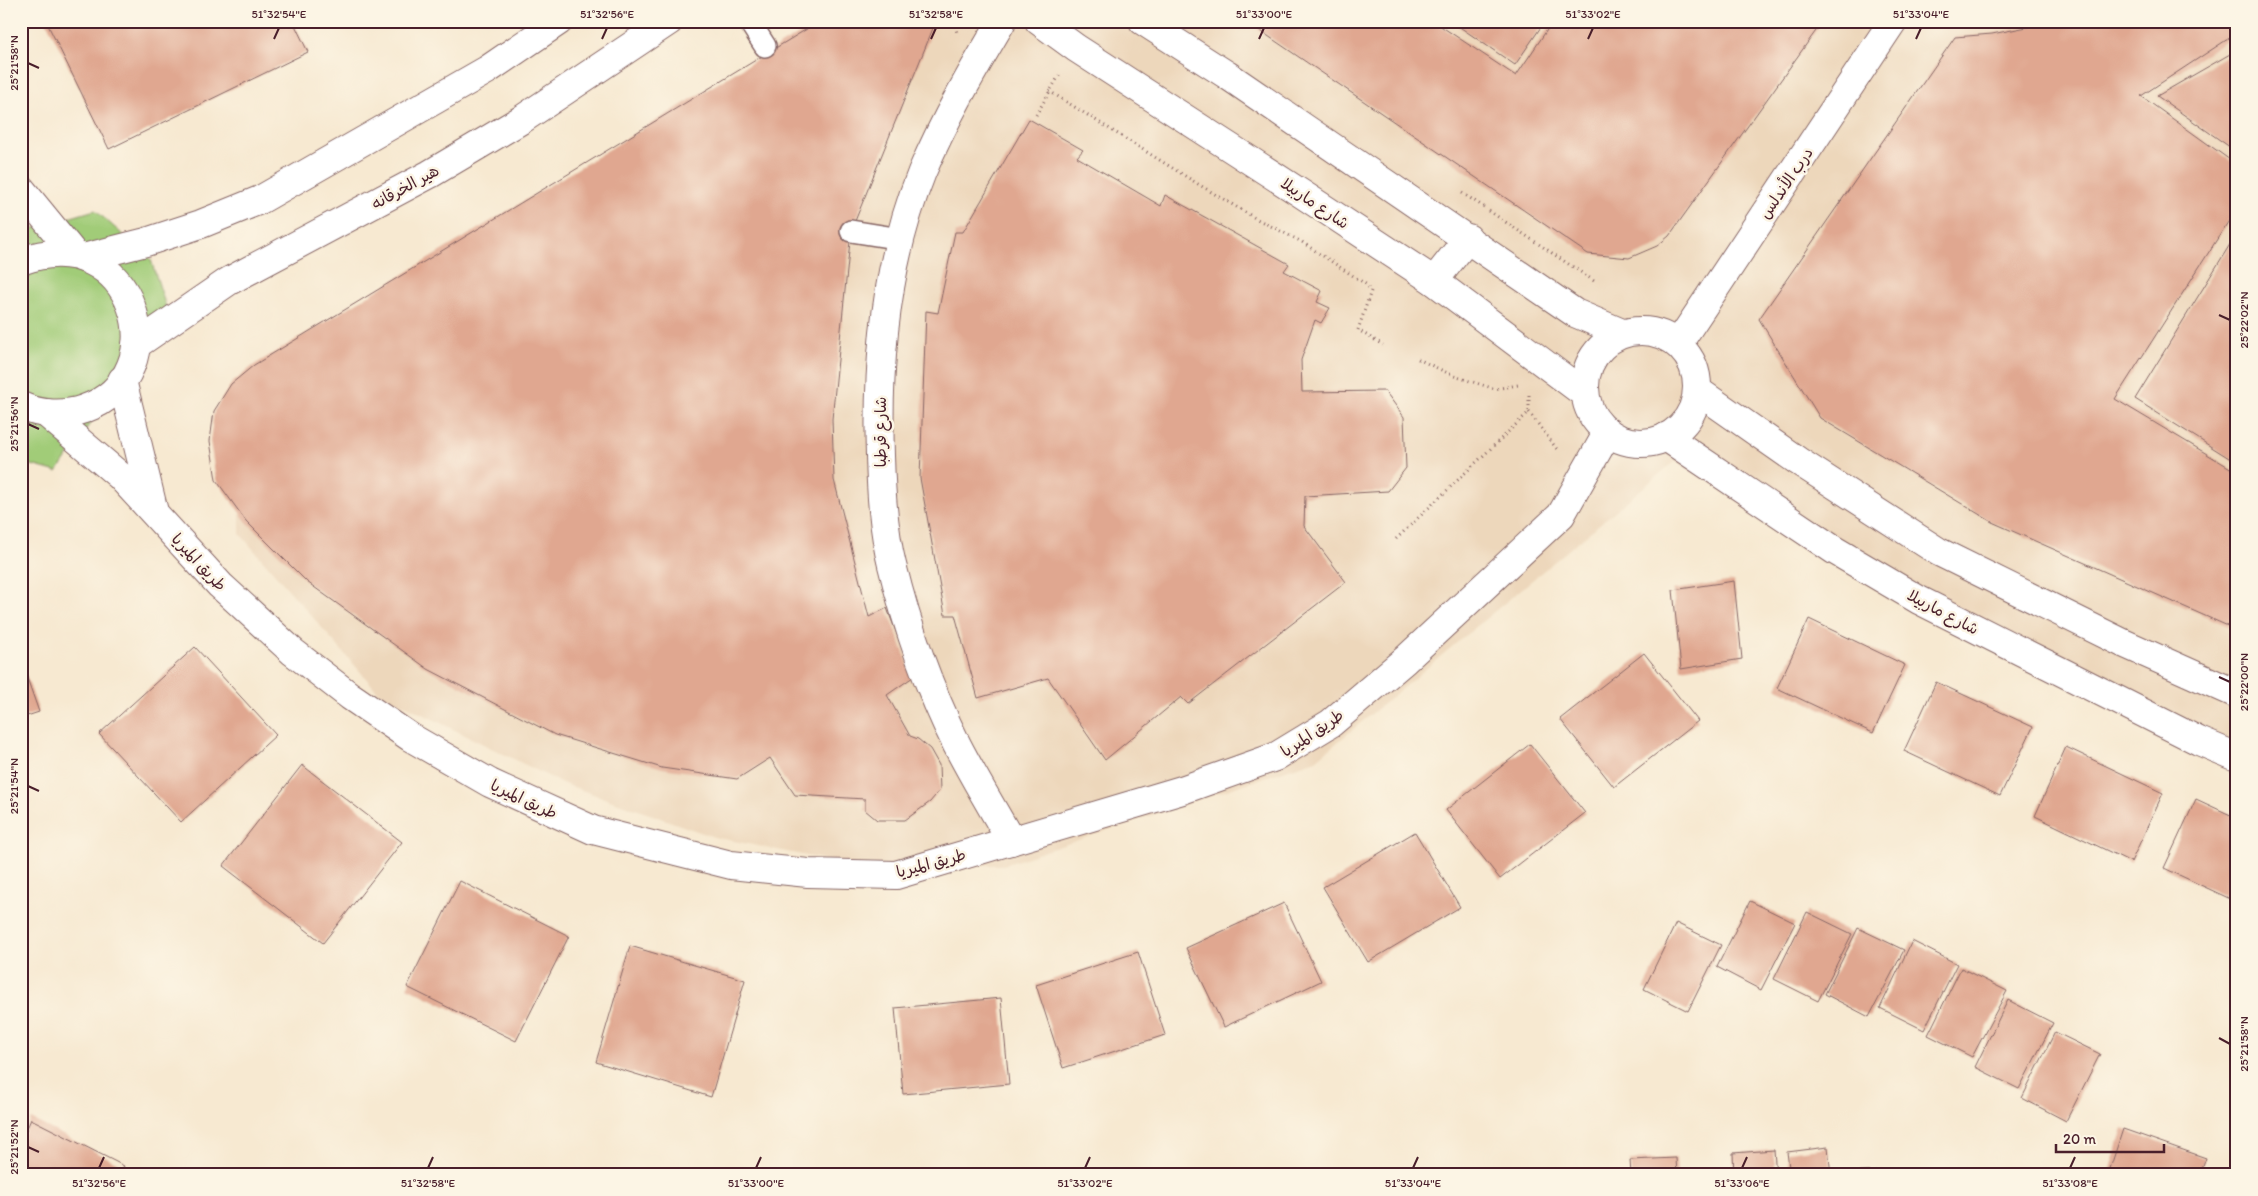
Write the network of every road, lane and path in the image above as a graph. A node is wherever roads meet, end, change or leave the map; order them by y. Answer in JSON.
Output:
{"nodes":[{"id":1,"x":560,"y":21,"type":"edge"},
{"id":2,"x":669,"y":21,"type":"edge"},
{"id":3,"x":749,"y":21,"type":"edge"},
{"id":4,"x":1002,"y":21,"type":"edge"},
{"id":5,"x":1038,"y":21,"type":"edge"},
{"id":6,"x":1144,"y":21,"type":"edge"},
{"id":7,"x":1893,"y":21,"type":"edge"},
{"id":8,"x":765,"y":46,"type":"dead end"},
{"id":9,"x":1063,"y":69,"type":"dead end"},
{"id":10,"x":1049,"y":92,"type":"junction"},
{"id":11,"x":1036,"y":115,"type":"dead end"},
{"id":12,"x":21,"y":190,"type":"edge"},
{"id":13,"x":850,"y":231,"type":"dead end"},
{"id":14,"x":1468,"y":238,"type":"junction"},
{"id":15,"x":901,"y":239,"type":"junction"},
{"id":16,"x":79,"y":257,"type":"junction"},
{"id":17,"x":21,"y":261,"type":"edge"},
{"id":18,"x":1434,"y":282,"type":"junction"},
{"id":19,"x":1622,"y":334,"type":"junction"},
{"id":20,"x":1678,"y":344,"type":"junction"},
{"id":21,"x":136,"y":345,"type":"junction"},
{"id":22,"x":1383,"y":345,"type":"dead end"},
{"id":23,"x":1418,"y":359,"type":"dead end"},
{"id":24,"x":122,"y":380,"type":"junction"},
{"id":25,"x":1520,"y":384,"type":"dead end"},
{"id":26,"x":1698,"y":391,"type":"junction"},
{"id":27,"x":1529,"y":393,"type":"dead end"},
{"id":28,"x":1585,"y":394,"type":"junction"},
{"id":29,"x":34,"y":410,"type":"edge"},
{"id":30,"x":1529,"y":412,"type":"junction"},
{"id":31,"x":1608,"y":432,"type":"junction"},
{"id":32,"x":1666,"y":438,"type":"junction"},
{"id":33,"x":1584,"y":474,"type":"junction"},
{"id":34,"x":154,"y":513,"type":"junction"},
{"id":35,"x":1396,"y":539,"type":"dead end"},
{"id":36,"x":2237,"y":694,"type":"edge"},
{"id":37,"x":2237,"y":757,"type":"edge"},
{"id":38,"x":1011,"y":841,"type":"junction"}],
"edges":[{"from":1,"to":16,"type":"street"},
{"from":2,"to":21,"type":"street","name":"هير الخرقانه"},
{"from":3,"to":8,"type":"lane"},
{"from":4,"to":15,"type":"street","name":"شارع قرطبا"},
{"from":5,"to":18,"type":"street","name":"شارع ماربيلا"},
{"from":6,"to":14,"type":"street"},
{"from":7,"to":20,"type":"street","name":"درب الأندلس"},
{"from":9,"to":10,"type":"path"},
{"from":10,"to":11,"type":"path"},
{"from":10,"to":22,"type":"path"},
{"from":12,"to":16,"type":"street"},
{"from":13,"to":15,"type":"lane"},
{"from":14,"to":18,"type":"street"},
{"from":14,"to":19,"type":"street"},
{"from":15,"to":38,"type":"street","name":"شارع قرطبا"},
{"from":16,"to":17,"type":"street"},
{"from":16,"to":21,"type":"street"},
{"from":18,"to":28,"type":"street","name":"شارع ماربيلا"},
{"from":19,"to":20,"type":"street"},
{"from":19,"to":28,"type":"street"},
{"from":20,"to":26,"type":"street"},
{"from":21,"to":24,"type":"street"},
{"from":23,"to":25,"type":"path"},
{"from":24,"to":29,"type":"street"},
{"from":24,"to":34,"type":"street","name":"طريق الميريا"},
{"from":26,"to":32,"type":"street"},
{"from":26,"to":36,"type":"street"},
{"from":27,"to":30,"type":"path"},
{"from":28,"to":31,"type":"street"},
{"from":29,"to":34,"type":"street","name":"طريق الميريا"},
{"from":30,"to":33,"type":"path"},
{"from":30,"to":35,"type":"path"},
{"from":31,"to":32,"type":"street"},
{"from":31,"to":33,"type":"street","name":"طريق الميريا"},
{"from":32,"to":37,"type":"street","name":"شارع ماربيلا"},
{"from":33,"to":38,"type":"street","name":"طريق الميريا"},
{"from":34,"to":38,"type":"street","name":"طريق الميريا"}]}
